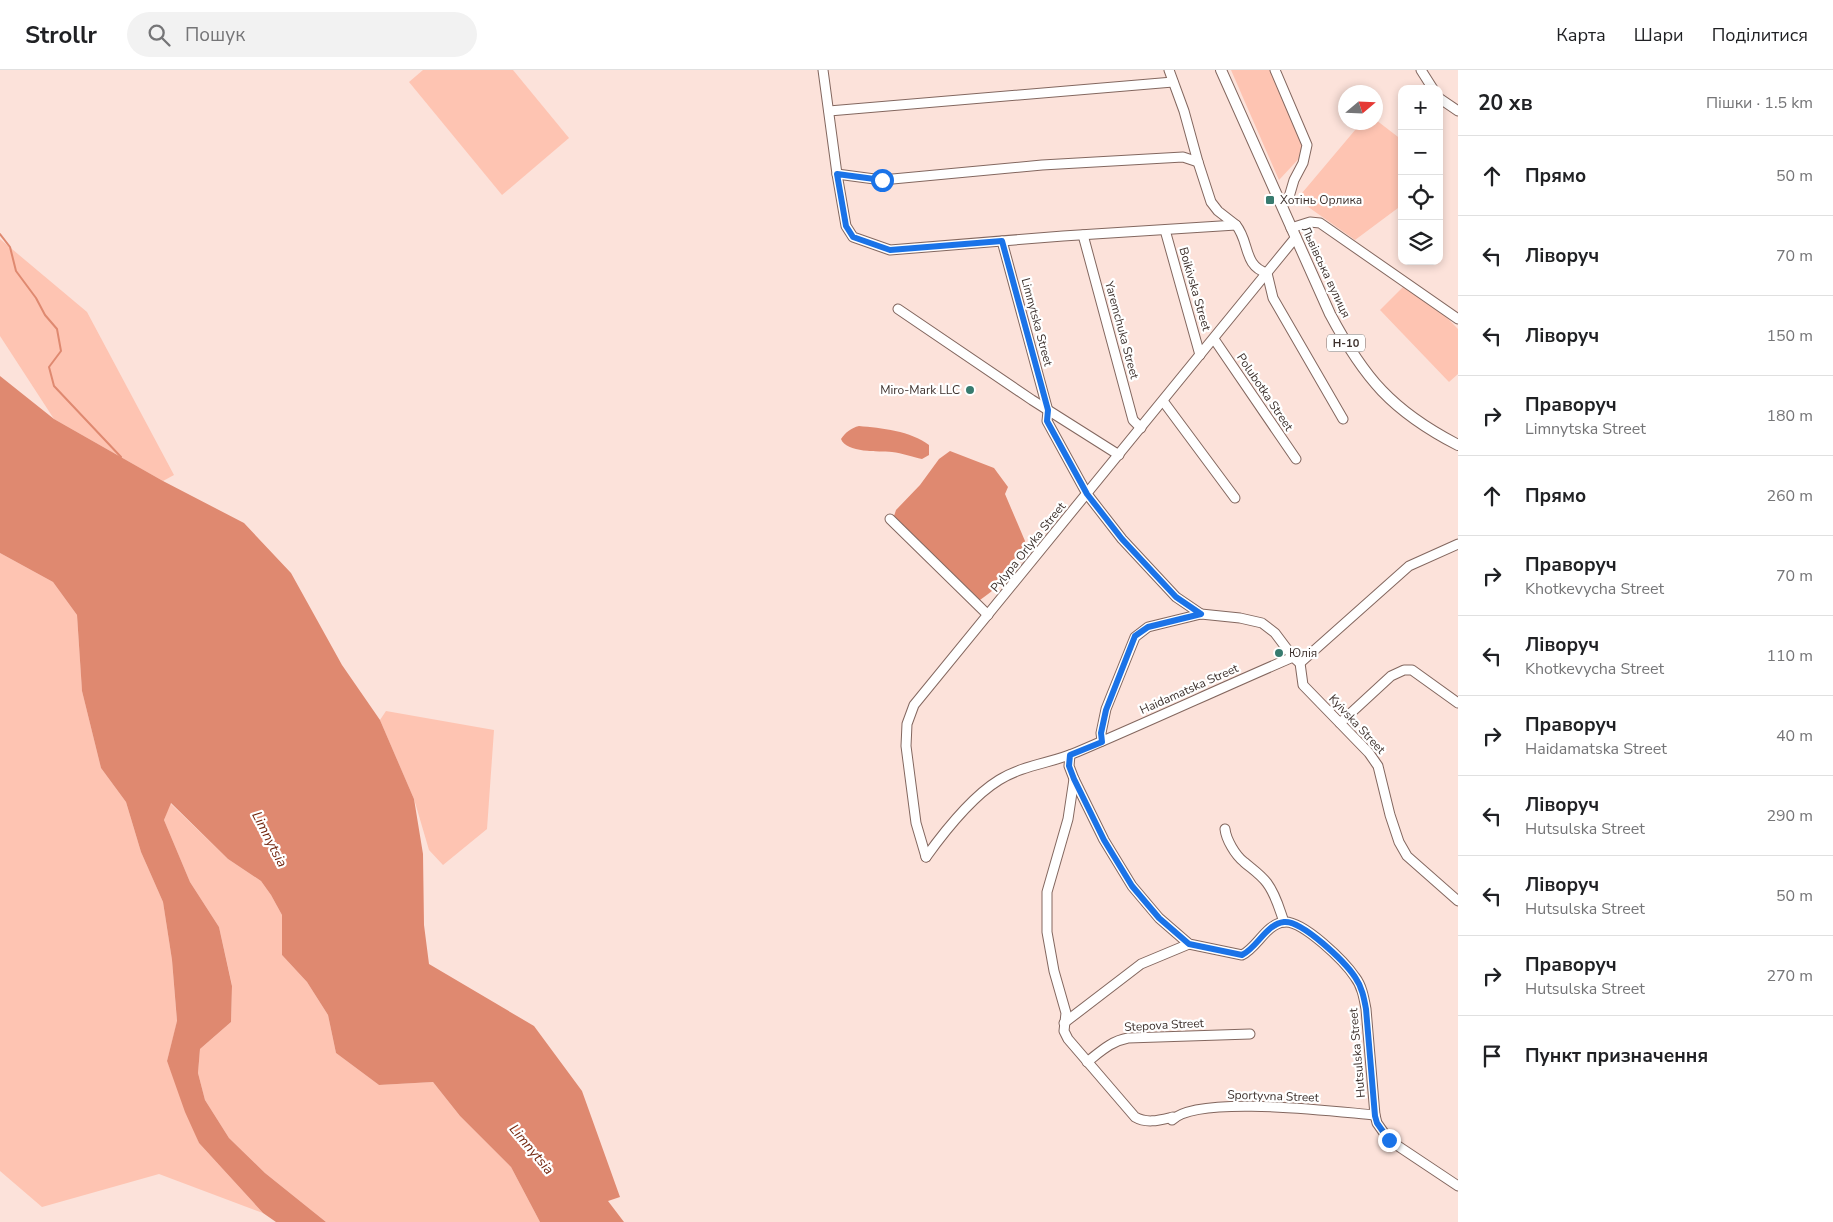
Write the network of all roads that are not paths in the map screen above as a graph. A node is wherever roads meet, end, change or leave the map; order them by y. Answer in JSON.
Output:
{"nodes":[{"id":1,"x":823,"y":70,"type":"edge"},
{"id":2,"x":1169,"y":70,"type":"edge"},
{"id":3,"x":1220,"y":70,"type":"edge"},
{"id":4,"x":1275,"y":70,"type":"edge"},
{"id":5,"x":1421,"y":70,"type":"edge"},
{"id":6,"x":1173,"y":82,"type":"junction"},
{"id":7,"x":1430,"y":85,"type":"edge"},
{"id":8,"x":1443,"y":101,"type":"edge"},
{"id":9,"x":1458,"y":110,"type":"edge"},
{"id":10,"x":829,"y":111,"type":"junction"},
{"id":11,"x":1198,"y":162,"type":"junction"},
{"id":12,"x":837,"y":174,"type":"junction"},
{"id":13,"x":1281,"y":204,"type":"junction"},
{"id":14,"x":1236,"y":225,"type":"junction"},
{"id":15,"x":1165,"y":230,"type":"junction"},
{"id":16,"x":1293,"y":232,"type":"junction"},
{"id":17,"x":1083,"y":235,"type":"junction"},
{"id":18,"x":1002,"y":241,"type":"junction"},
{"id":19,"x":1267,"y":273,"type":"junction"},
{"id":20,"x":898,"y":309,"type":"dead end"},
{"id":21,"x":1458,"y":319,"type":"edge"},
{"id":22,"x":1214,"y":339,"type":"junction"},
{"id":23,"x":1200,"y":355,"type":"junction"},
{"id":24,"x":1163,"y":401,"type":"junction"},
{"id":25,"x":1048,"y":410,"type":"junction"},
{"id":26,"x":1343,"y":419,"type":"dead end"},
{"id":27,"x":1141,"y":428,"type":"junction"},
{"id":28,"x":1458,"y":445,"type":"edge"},
{"id":29,"x":1119,"y":455,"type":"junction"},
{"id":30,"x":1296,"y":459,"type":"dead end"},
{"id":31,"x":1087,"y":494,"type":"junction"},
{"id":32,"x":1236,"y":498,"type":"dead end"},
{"id":33,"x":890,"y":519,"type":"dead end"},
{"id":34,"x":1458,"y":544,"type":"edge"},
{"id":35,"x":1201,"y":614,"type":"junction"},
{"id":36,"x":988,"y":616,"type":"junction"},
{"id":37,"x":1296,"y":660,"type":"junction"},
{"id":38,"x":1458,"y":702,"type":"edge"},
{"id":39,"x":1340,"y":723,"type":"junction"},
{"id":40,"x":1102,"y":742,"type":"junction"},
{"id":41,"x":1070,"y":755,"type":"junction"},
{"id":42,"x":1074,"y":779,"type":"junction"},
{"id":43,"x":1225,"y":829,"type":"dead end"},
{"id":44,"x":926,"y":857,"type":"joint"},
{"id":45,"x":1458,"y":901,"type":"edge"},
{"id":46,"x":1284,"y":922,"type":"junction"},
{"id":47,"x":1189,"y":944,"type":"junction"},
{"id":48,"x":1064,"y":1023,"type":"junction"},
{"id":49,"x":1250,"y":1034,"type":"dead end"},
{"id":50,"x":1087,"y":1062,"type":"junction"},
{"id":51,"x":1375,"y":1116,"type":"junction"},
{"id":52,"x":1458,"y":1186,"type":"edge"}],
"edges":[{"from":1,"to":10,"type":"street"},
{"from":2,"to":6,"type":"street"},
{"from":3,"to":13,"type":"main road","name":"Львівська вулиця","number":"Н-10"},
{"from":4,"to":13,"type":"street"},
{"from":5,"to":7,"type":"street"},
{"from":6,"to":10,"type":"street"},
{"from":6,"to":11,"type":"street"},
{"from":8,"to":9,"type":"street"},
{"from":10,"to":12,"type":"street"},
{"from":11,"to":12,"type":"street"},
{"from":11,"to":14,"type":"street"},
{"from":12,"to":18,"type":"street"},
{"from":13,"to":16,"type":"main road","name":"Львівська вулиця","number":"Н-10"},
{"from":14,"to":15,"type":"street"},
{"from":14,"to":19,"type":"street"},
{"from":15,"to":17,"type":"street"},
{"from":15,"to":23,"type":"street","name":"Boikivska Street"},
{"from":16,"to":19,"type":"street","name":"Pylypa Orlyka Street"},
{"from":16,"to":21,"type":"street"},
{"from":16,"to":28,"type":"main road","name":"Львівська вулиця","number":"Н-10"},
{"from":17,"to":18,"type":"street"},
{"from":17,"to":27,"type":"street","name":"Yaremchuka Street"},
{"from":18,"to":25,"type":"street","name":"Limnytska Street"},
{"from":19,"to":22,"type":"street","name":"Pylypa Orlyka Street"},
{"from":19,"to":26,"type":"street"},
{"from":20,"to":25,"type":"street"},
{"from":22,"to":23,"type":"street","name":"Pylypa Orlyka Street"},
{"from":22,"to":30,"type":"street","name":"Polubotka Street"},
{"from":23,"to":24,"type":"street","name":"Pylypa Orlyka Street"},
{"from":24,"to":27,"type":"street","name":"Pylypa Orlyka Street"},
{"from":24,"to":32,"type":"street"},
{"from":25,"to":29,"type":"street"},
{"from":25,"to":31,"type":"street","name":"Limnytska Street"},
{"from":27,"to":29,"type":"street","name":"Pylypa Orlyka Street"},
{"from":29,"to":31,"type":"street","name":"Pylypa Orlyka Street"},
{"from":31,"to":35,"type":"street","name":"Limnytska Street"},
{"from":31,"to":36,"type":"street","name":"Pylypa Orlyka Street"},
{"from":33,"to":36,"type":"street"},
{"from":34,"to":37,"type":"street","name":"Haidamatska Street"},
{"from":35,"to":37,"type":"street"},
{"from":35,"to":40,"type":"street"},
{"from":36,"to":44,"type":"street","name":"Pylypa Orlyka Street"},
{"from":37,"to":39,"type":"street","name":"Kyivska Street"},
{"from":37,"to":40,"type":"street","name":"Haidamatska Street"},
{"from":38,"to":39,"type":"street"},
{"from":39,"to":45,"type":"street","name":"Kyivska Street"},
{"from":40,"to":41,"type":"street","name":"Haidamatska Street"},
{"from":41,"to":42,"type":"street"},
{"from":41,"to":44,"type":"street","name":"Haidamatska Street"},
{"from":42,"to":47,"type":"street"},
{"from":42,"to":48,"type":"street","name":"Sportyvna Street"},
{"from":43,"to":46,"type":"street"},
{"from":46,"to":47,"type":"street"},
{"from":46,"to":51,"type":"street","name":"Hutsulska Street"},
{"from":47,"to":48,"type":"street"},
{"from":48,"to":50,"type":"street","name":"Sportyvna Street"},
{"from":49,"to":50,"type":"street","name":"Stepova Street"},
{"from":50,"to":51,"type":"street","name":"Sportyvna Street"},
{"from":51,"to":52,"type":"street","name":"Hutsulska Street"}]}
